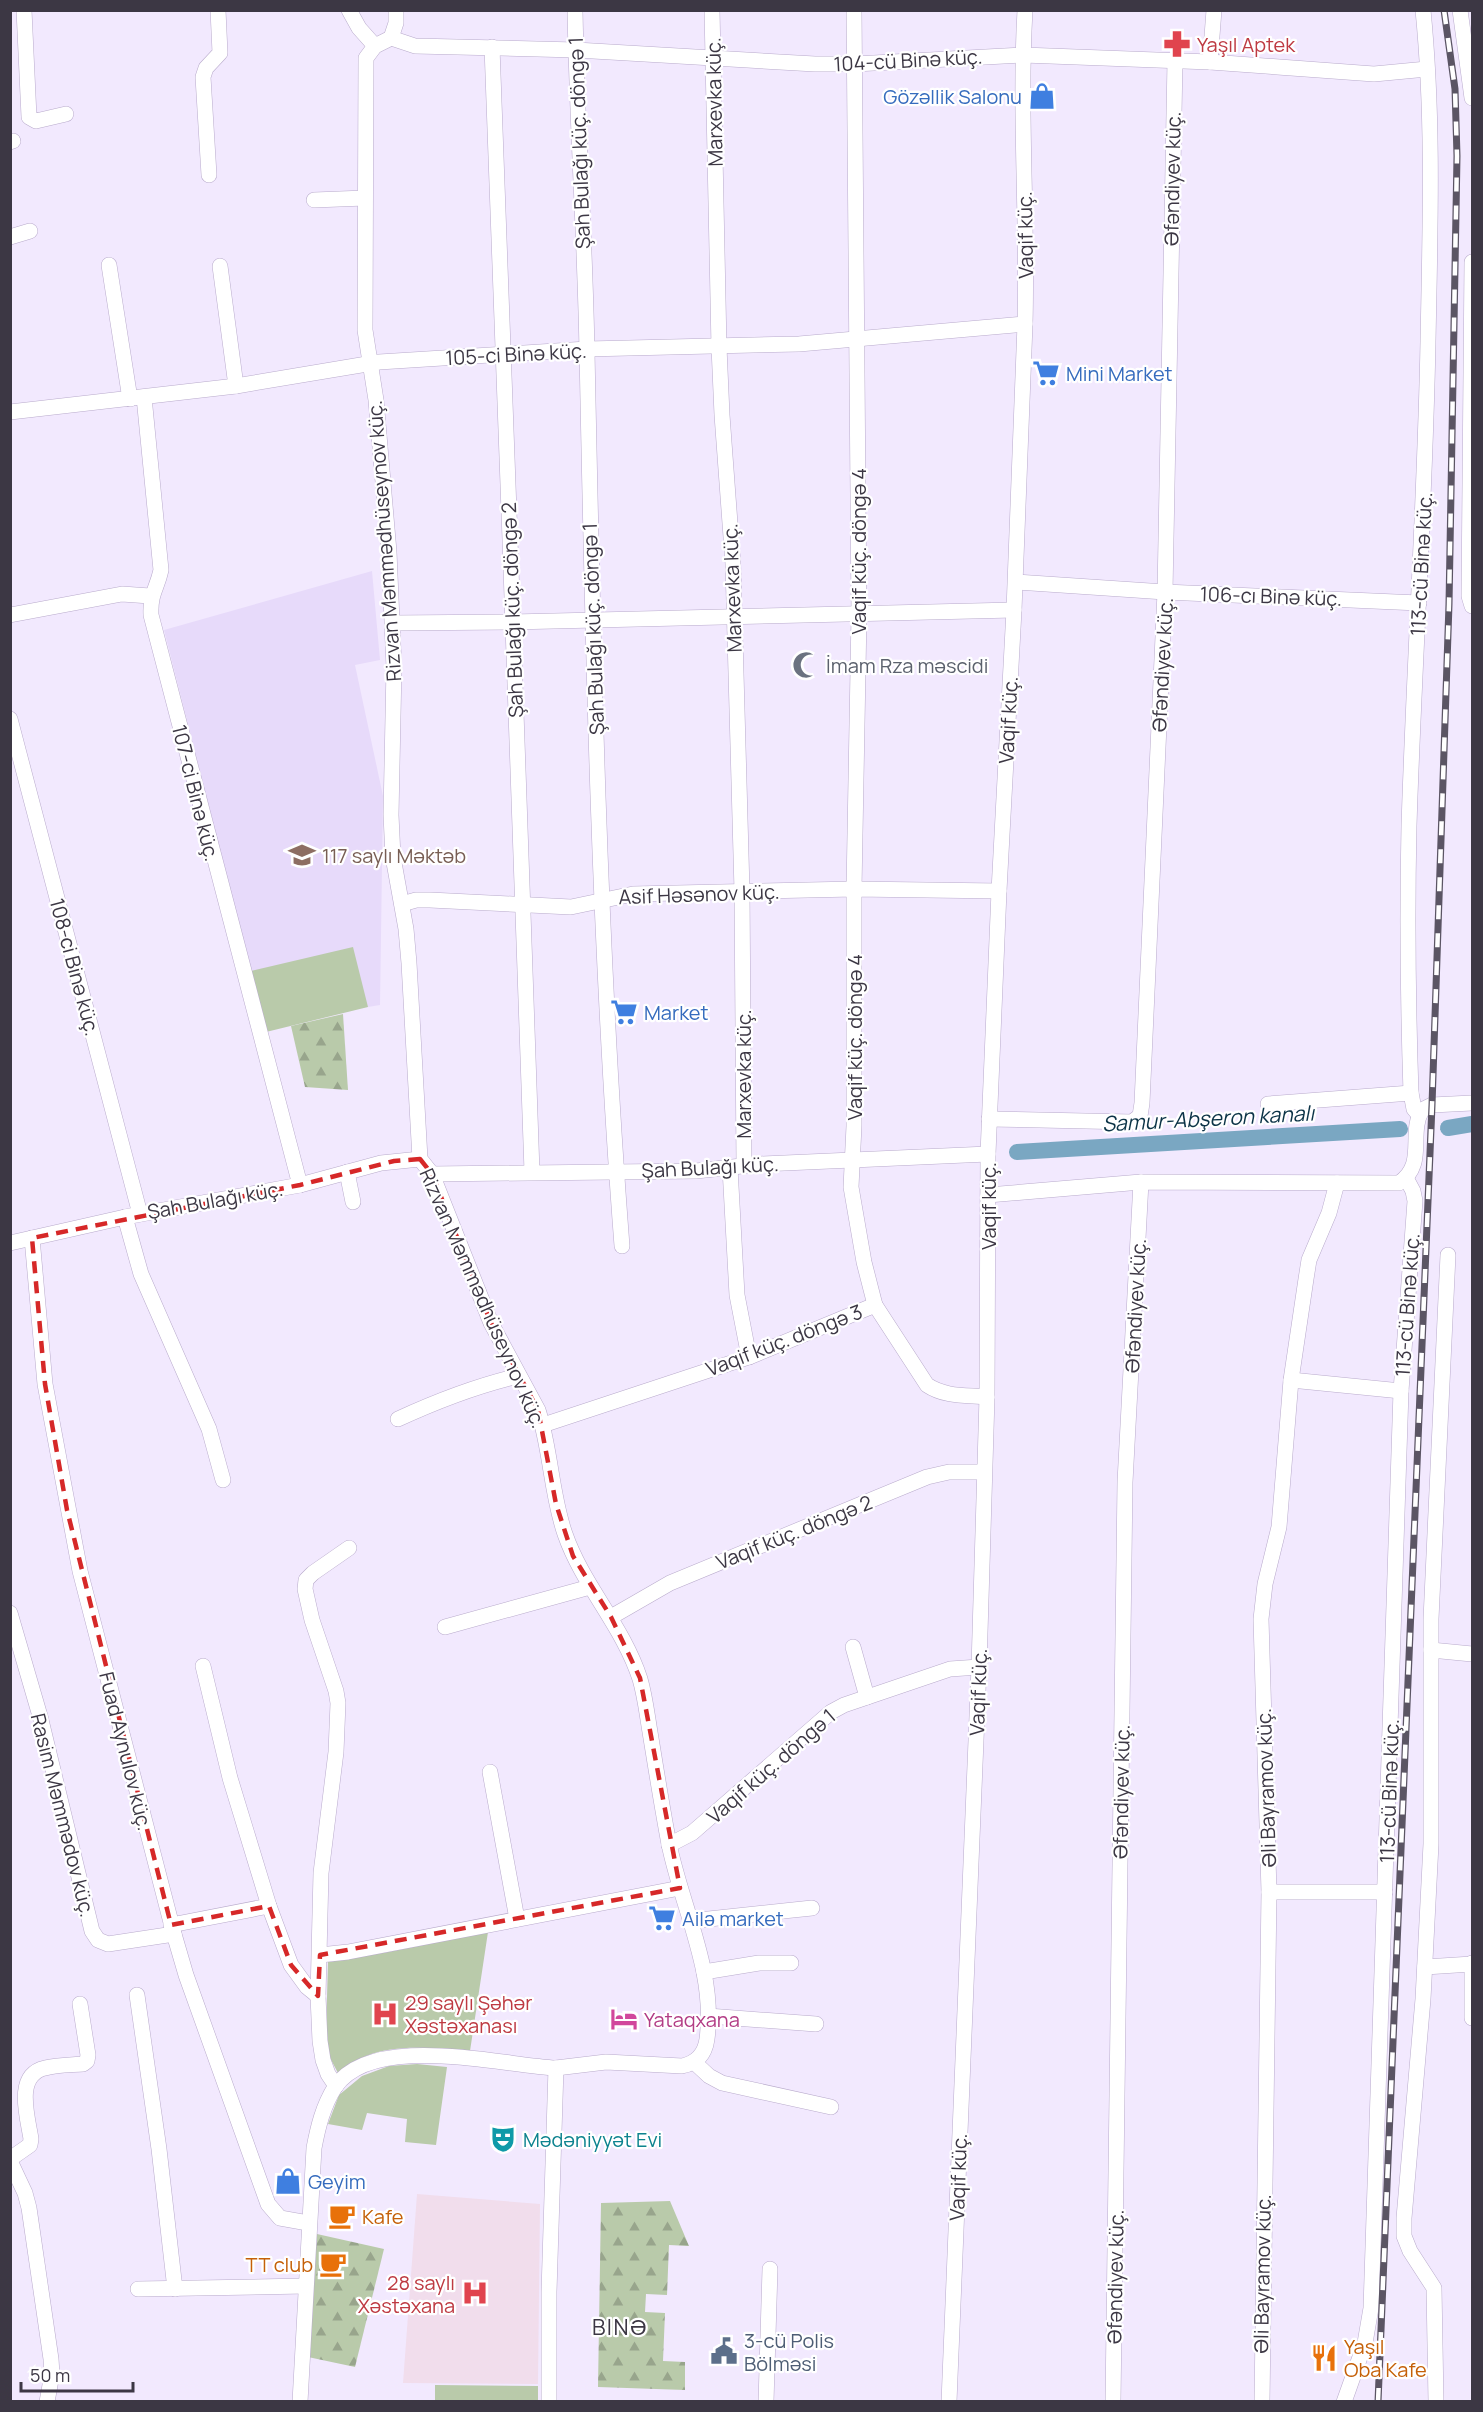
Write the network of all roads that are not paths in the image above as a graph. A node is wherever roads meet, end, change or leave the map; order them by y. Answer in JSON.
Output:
{"nodes":[{"id":1,"x":24,"y":10,"type":"edge"},
{"id":2,"x":218,"y":10,"type":"edge"},
{"id":3,"x":349,"y":10,"type":"edge"},
{"id":4,"x":396,"y":10,"type":"edge"},
{"id":5,"x":575,"y":10,"type":"edge"},
{"id":6,"x":712,"y":10,"type":"edge"},
{"id":7,"x":854,"y":10,"type":"edge"},
{"id":8,"x":1025,"y":10,"type":"edge"},
{"id":9,"x":1214,"y":10,"type":"edge"},
{"id":10,"x":1423,"y":10,"type":"edge"},
{"id":11,"x":1460,"y":10,"type":"edge"},
{"id":12,"x":1468,"y":32,"type":"edge"},
{"id":13,"x":391,"y":38,"type":"junction"},
{"id":14,"x":375,"y":46,"type":"junction"},
{"id":15,"x":492,"y":47,"type":"junction"},
{"id":16,"x":576,"y":50,"type":"junction"},
{"id":17,"x":1023,"y":55,"type":"junction"},
{"id":18,"x":712,"y":57,"type":"junction"},
{"id":19,"x":1174,"y":61,"type":"junction"},
{"id":20,"x":1210,"y":62,"type":"junction"},
{"id":21,"x":855,"y":64,"type":"junction"},
{"id":22,"x":1427,"y":69,"type":"junction"},
{"id":23,"x":1473,"y":98,"type":"edge"},
{"id":24,"x":66,"y":114,"type":"dead end"},
{"id":25,"x":209,"y":175,"type":"dead end"},
{"id":26,"x":364,"y":198,"type":"junction"},
{"id":27,"x":314,"y":200,"type":"dead end"},
{"id":28,"x":30,"y":231,"type":"dead end"},
{"id":29,"x":10,"y":237,"type":"edge"},
{"id":30,"x":1473,"y":262,"type":"edge"},
{"id":31,"x":109,"y":266,"type":"dead end"},
{"id":32,"x":220,"y":266,"type":"dead end"},
{"id":33,"x":1025,"y":324,"type":"junction"},
{"id":34,"x":856,"y":339,"type":"junction"},
{"id":35,"x":719,"y":347,"type":"junction"},
{"id":36,"x":587,"y":349,"type":"junction"},
{"id":37,"x":502,"y":355,"type":"junction"},
{"id":38,"x":369,"y":364,"type":"junction"},
{"id":39,"x":237,"y":386,"type":"junction"},
{"id":40,"x":137,"y":398,"type":"junction"},
{"id":41,"x":10,"y":412,"type":"edge"},
{"id":42,"x":1016,"y":582,"type":"junction"},
{"id":43,"x":1165,"y":592,"type":"junction"},
{"id":44,"x":150,"y":596,"type":"junction"},
{"id":45,"x":1419,"y":603,"type":"junction"},
{"id":46,"x":1473,"y":606,"type":"edge"},
{"id":47,"x":1014,"y":610,"type":"junction"},
{"id":48,"x":10,"y":615,"type":"edge"},
{"id":49,"x":859,"y":615,"type":"junction"},
{"id":50,"x":734,"y":617,"type":"junction"},
{"id":51,"x":592,"y":620,"type":"junction"},
{"id":52,"x":512,"y":622,"type":"junction"},
{"id":53,"x":393,"y":623,"type":"junction"},
{"id":54,"x":10,"y":719,"type":"edge"},
{"id":55,"x":854,"y":889,"type":"junction"},
{"id":56,"x":742,"y":891,"type":"junction"},
{"id":57,"x":999,"y":891,"type":"junction"},
{"id":58,"x":602,"y":900,"type":"junction"},
{"id":59,"x":402,"y":904,"type":"junction"},
{"id":60,"x":525,"y":906,"type":"junction"},
{"id":61,"x":1411,"y":1093,"type":"junction"},
{"id":62,"x":1473,"y":1103,"type":"edge"},
{"id":63,"x":1268,"y":1104,"type":"dead end"},
{"id":64,"x":1419,"y":1115,"type":"junction"},
{"id":65,"x":989,"y":1119,"type":"junction"},
{"id":66,"x":988,"y":1154,"type":"junction"},
{"id":67,"x":420,"y":1159,"type":"junction"},
{"id":68,"x":852,"y":1160,"type":"junction"},
{"id":69,"x":737,"y":1167,"type":"junction"},
{"id":70,"x":616,"y":1170,"type":"junction"},
{"id":71,"x":347,"y":1172,"type":"junction"},
{"id":72,"x":532,"y":1172,"type":"junction"},
{"id":73,"x":432,"y":1174,"type":"junction"},
{"id":74,"x":1406,"y":1178,"type":"junction"},
{"id":75,"x":1141,"y":1182,"type":"junction"},
{"id":76,"x":1337,"y":1183,"type":"junction"},
{"id":77,"x":300,"y":1185,"type":"junction"},
{"id":78,"x":988,"y":1195,"type":"junction"},
{"id":79,"x":353,"y":1202,"type":"dead end"},
{"id":80,"x":133,"y":1215,"type":"junction"},
{"id":81,"x":32,"y":1238,"type":"junction"},
{"id":82,"x":10,"y":1243,"type":"edge"},
{"id":83,"x":622,"y":1246,"type":"dead end"},
{"id":84,"x":1448,"y":1255,"type":"dead end"},
{"id":85,"x":875,"y":1305,"type":"junction"},
{"id":86,"x":749,"y":1356,"type":"junction"},
{"id":87,"x":518,"y":1376,"type":"junction"},
{"id":88,"x":1291,"y":1380,"type":"junction"},
{"id":89,"x":1401,"y":1391,"type":"junction"},
{"id":90,"x":987,"y":1397,"type":"junction"},
{"id":91,"x":398,"y":1419,"type":"dead end"},
{"id":92,"x":543,"y":1425,"type":"junction"},
{"id":93,"x":984,"y":1472,"type":"junction"},
{"id":94,"x":224,"y":1480,"type":"dead end"},
{"id":95,"x":349,"y":1548,"type":"dead end"},
{"id":96,"x":590,"y":1587,"type":"junction"},
{"id":97,"x":10,"y":1613,"type":"edge"},
{"id":98,"x":610,"y":1617,"type":"junction"},
{"id":99,"x":445,"y":1626,"type":"dead end"},
{"id":100,"x":853,"y":1647,"type":"dead end"},
{"id":101,"x":1431,"y":1650,"type":"junction"},
{"id":102,"x":1473,"y":1654,"type":"edge"},
{"id":103,"x":203,"y":1666,"type":"dead end"},
{"id":104,"x":979,"y":1667,"type":"junction"},
{"id":105,"x":867,"y":1697,"type":"junction"},
{"id":106,"x":490,"y":1772,"type":"dead end"},
{"id":107,"x":669,"y":1845,"type":"junction"},
{"id":108,"x":680,"y":1888,"type":"junction"},
{"id":109,"x":1269,"y":1892,"type":"junction"},
{"id":110,"x":1385,"y":1892,"type":"junction"},
{"id":111,"x":269,"y":1906,"type":"junction"},
{"id":112,"x":812,"y":1908,"type":"dead end"},
{"id":113,"x":517,"y":1919,"type":"junction"},
{"id":114,"x":690,"y":1922,"type":"junction"},
{"id":115,"x":172,"y":1929,"type":"junction"},
{"id":116,"x":320,"y":1955,"type":"junction"},
{"id":117,"x":791,"y":1963,"type":"dead end"},
{"id":118,"x":1472,"y":1964,"type":"edge"},
{"id":119,"x":1425,"y":1967,"type":"junction"},
{"id":120,"x":704,"y":1972,"type":"junction"},
{"id":121,"x":137,"y":1995,"type":"dead end"},
{"id":122,"x":318,"y":1996,"type":"junction"},
{"id":123,"x":80,"y":2004,"type":"dead end"},
{"id":124,"x":708,"y":2016,"type":"junction"},
{"id":125,"x":1472,"y":2018,"type":"edge"},
{"id":126,"x":816,"y":2024,"type":"dead end"},
{"id":127,"x":695,"y":2063,"type":"junction"},
{"id":128,"x":556,"y":2068,"type":"junction"},
{"id":129,"x":336,"y":2086,"type":"junction"},
{"id":130,"x":831,"y":2107,"type":"dead end"},
{"id":131,"x":10,"y":2160,"type":"edge"},
{"id":132,"x":308,"y":2223,"type":"junction"},
{"id":133,"x":770,"y":2269,"type":"dead end"},
{"id":134,"x":305,"y":2286,"type":"junction"},
{"id":135,"x":138,"y":2289,"type":"dead end"},
{"id":136,"x":175,"y":2289,"type":"junction"},
{"id":137,"x":47,"y":2402,"type":"edge"},
{"id":138,"x":300,"y":2402,"type":"edge"},
{"id":139,"x":549,"y":2402,"type":"edge"},
{"id":140,"x":766,"y":2402,"type":"edge"},
{"id":141,"x":949,"y":2402,"type":"edge"},
{"id":142,"x":1113,"y":2402,"type":"edge"},
{"id":143,"x":1262,"y":2402,"type":"edge"},
{"id":144,"x":1344,"y":2402,"type":"edge"},
{"id":145,"x":1436,"y":2402,"type":"edge"}],
"edges":[{"from":1,"to":24,"type":"street"},
{"from":2,"to":25,"type":"street"},
{"from":3,"to":14,"type":"street"},
{"from":4,"to":13,"type":"street"},
{"from":5,"to":16,"type":"street","name":"Şah Bulağı küç. döngə 1"},
{"from":6,"to":18,"type":"street","name":"Marxevka küç."},
{"from":7,"to":21,"type":"street","name":"Vaqif küç. döngə 4"},
{"from":8,"to":17,"type":"street","name":"Vaqif küç."},
{"from":9,"to":20,"type":"street"},
{"from":10,"to":22,"type":"street","name":"113-cü Binə küç."},
{"from":11,"to":12,"type":"street"},
{"from":12,"to":23,"type":"street"},
{"from":13,"to":14,"type":"street"},
{"from":13,"to":15,"type":"street","name":"104-cü Binə küç."},
{"from":14,"to":26,"type":"street","name":"Rizvan Məmmədhüseynov küç."},
{"from":15,"to":16,"type":"street","name":"104-cü Binə küç."},
{"from":15,"to":37,"type":"street","name":"Şah Bulağı küç. döngə 2"},
{"from":16,"to":18,"type":"street","name":"104-cü Binə küç."},
{"from":16,"to":36,"type":"street","name":"Şah Bulağı küç. döngə 1"},
{"from":17,"to":19,"type":"street","name":"104-cü Binə küç."},
{"from":17,"to":21,"type":"street","name":"104-cü Binə küç."},
{"from":17,"to":33,"type":"street","name":"Vaqif küç."},
{"from":18,"to":21,"type":"street","name":"104-cü Binə küç."},
{"from":18,"to":35,"type":"street","name":"Marxevka küç."},
{"from":19,"to":20,"type":"street","name":"104-cü Binə küç."},
{"from":19,"to":43,"type":"street","name":"Əfəndiyev küç."},
{"from":20,"to":22,"type":"street","name":"104-cü Binə küç."},
{"from":21,"to":34,"type":"street","name":"Vaqif küç. döngə 4"},
{"from":22,"to":45,"type":"street","name":"113-cü Binə küç."},
{"from":26,"to":27,"type":"street"},
{"from":26,"to":38,"type":"street","name":"Rizvan Məmmədhüseynov küç."},
{"from":28,"to":29,"type":"street"},
{"from":30,"to":46,"type":"street"},
{"from":31,"to":40,"type":"street","name":"107-ci Binə küç."},
{"from":32,"to":39,"type":"street"},
{"from":33,"to":34,"type":"street","name":"105-ci Binə küç."},
{"from":33,"to":42,"type":"street","name":"Vaqif küç."},
{"from":34,"to":35,"type":"street","name":"105-ci Binə küç."},
{"from":34,"to":49,"type":"street","name":"Vaqif küç. döngə 4"},
{"from":35,"to":36,"type":"street","name":"105-ci Binə küç."},
{"from":35,"to":50,"type":"street","name":"Marxevka küç."},
{"from":36,"to":37,"type":"street","name":"105-ci Binə küç."},
{"from":36,"to":51,"type":"street","name":"Şah Bulağı küç. döngə 1"},
{"from":37,"to":38,"type":"street","name":"105-ci Binə küç."},
{"from":37,"to":52,"type":"street","name":"Şah Bulağı küç. döngə 2"},
{"from":38,"to":39,"type":"street","name":"105-ci Binə küç."},
{"from":38,"to":53,"type":"street","name":"Rizvan Məmmədhüseynov küç."},
{"from":39,"to":40,"type":"street","name":"105-ci Binə küç."},
{"from":40,"to":41,"type":"street","name":"105-ci Binə küç."},
{"from":40,"to":44,"type":"street","name":"107-ci Binə küç."},
{"from":42,"to":43,"type":"street","name":"106-cı Binə küç."},
{"from":42,"to":47,"type":"street","name":"Vaqif küç."},
{"from":43,"to":45,"type":"street","name":"106-cı Binə küç."},
{"from":43,"to":65,"type":"street","name":"Əfəndiyev küç."},
{"from":44,"to":48,"type":"street"},
{"from":44,"to":77,"type":"street","name":"107-ci Binə küç."},
{"from":45,"to":61,"type":"street","name":"113-cü Binə küç."},
{"from":47,"to":49,"type":"street"},
{"from":47,"to":57,"type":"street","name":"Vaqif küç."},
{"from":49,"to":50,"type":"street"},
{"from":49,"to":55,"type":"street","name":"Vaqif küç. döngə 4"},
{"from":50,"to":51,"type":"street"},
{"from":50,"to":56,"type":"street","name":"Marxevka küç."},
{"from":51,"to":52,"type":"street"},
{"from":51,"to":58,"type":"street","name":"Şah Bulağı küç. döngə 1"},
{"from":52,"to":53,"type":"street"},
{"from":52,"to":60,"type":"street","name":"Şah Bulağı küç. döngə 2"},
{"from":53,"to":59,"type":"street","name":"Rizvan Məmmədhüseynov küç."},
{"from":54,"to":80,"type":"street","name":"108-ci Binə küç."},
{"from":55,"to":56,"type":"street","name":"Asif Həsənov küç."},
{"from":55,"to":57,"type":"street","name":"Asif Həsənov küç."},
{"from":55,"to":68,"type":"street","name":"Vaqif küç. döngə 4"},
{"from":56,"to":58,"type":"street","name":"Asif Həsənov küç."},
{"from":56,"to":69,"type":"street","name":"Marxevka küç."},
{"from":57,"to":65,"type":"street","name":"Vaqif küç."},
{"from":58,"to":60,"type":"street","name":"Asif Həsənov küç."},
{"from":58,"to":70,"type":"street","name":"Şah Bulağı küç. döngə 1"},
{"from":59,"to":60,"type":"street","name":"Asif Həsənov küç."},
{"from":59,"to":67,"type":"street","name":"Rizvan Məmmədhüseynov küç."},
{"from":60,"to":72,"type":"street","name":"Şah Bulağı küç. döngə 2"},
{"from":61,"to":63,"type":"street"},
{"from":61,"to":64,"type":"street","name":"113-cü Binə küç."},
{"from":62,"to":64,"type":"street"},
{"from":64,"to":74,"type":"street"},
{"from":65,"to":66,"type":"street","name":"Vaqif küç."},
{"from":66,"to":68,"type":"street","name":"Şah Bulağı küç."},
{"from":66,"to":78,"type":"street","name":"Vaqif küç."},
{"from":67,"to":71,"type":"street","name":"Şah Bulağı küç."},
{"from":67,"to":73,"type":"street","name":"Rizvan Məmmədhüseynov küç."},
{"from":68,"to":69,"type":"street","name":"Şah Bulağı küç."},
{"from":68,"to":85,"type":"street","name":"Vaqif küç. döngə 4"},
{"from":69,"to":70,"type":"street","name":"Şah Bulağı küç."},
{"from":69,"to":86,"type":"street","name":"Marxevka küç."},
{"from":70,"to":72,"type":"street","name":"Şah Bulağı küç."},
{"from":70,"to":83,"type":"street","name":"Şah Bulağı küç. döngə 1"},
{"from":71,"to":77,"type":"street","name":"Şah Bulağı küç."},
{"from":71,"to":79,"type":"street"},
{"from":72,"to":73,"type":"street","name":"Şah Bulağı küç."},
{"from":73,"to":87,"type":"street","name":"Rizvan Məmmədhüseynov küç."},
{"from":74,"to":76,"type":"street"},
{"from":74,"to":89,"type":"street","name":"113-cü Binə küç."},
{"from":75,"to":76,"type":"street"},
{"from":75,"to":78,"type":"street"},
{"from":75,"to":142,"type":"street","name":"Əfəndiyev küç."},
{"from":76,"to":88,"type":"street","name":"Əli Bayramov küç."},
{"from":77,"to":80,"type":"street","name":"Şah Bulağı küç."},
{"from":78,"to":90,"type":"street","name":"Vaqif küç."},
{"from":80,"to":81,"type":"street","name":"Şah Bulağı küç."},
{"from":80,"to":94,"type":"street","name":"108-ci Binə küç."},
{"from":81,"to":82,"type":"street","name":"Şah Bulağı küç."},
{"from":81,"to":115,"type":"street","name":"Fuad Aynulov küç."},
{"from":84,"to":101,"type":"street"},
{"from":85,"to":86,"type":"street","name":"Vaqif küç. döngə 3"},
{"from":85,"to":90,"type":"street","name":"Vaqif küç. döngə 3"},
{"from":86,"to":92,"type":"street","name":"Vaqif küç. döngə 3"},
{"from":87,"to":91,"type":"street"},
{"from":87,"to":92,"type":"street","name":"Rizvan Məmmədhüseynov küç."},
{"from":88,"to":89,"type":"street"},
{"from":88,"to":109,"type":"street","name":"Əli Bayramov küç."},
{"from":89,"to":110,"type":"street","name":"113-cü Binə küç."},
{"from":90,"to":93,"type":"street","name":"Vaqif küç."},
{"from":92,"to":96,"type":"street","name":"Rizvan Məmmədhüseynov küç."},
{"from":93,"to":98,"type":"street","name":"Vaqif küç. döngə 2"},
{"from":93,"to":104,"type":"street","name":"Vaqif küç."},
{"from":95,"to":116,"type":"street"},
{"from":96,"to":98,"type":"street","name":"Rizvan Məmmədhüseynov küç."},
{"from":96,"to":99,"type":"street"},
{"from":97,"to":115,"type":"street","name":"Rasim Məmmədov küç."},
{"from":98,"to":107,"type":"street","name":"Rizvan Məmmədhüseynov küç."},
{"from":100,"to":105,"type":"street"},
{"from":101,"to":102,"type":"street"},
{"from":101,"to":119,"type":"street"},
{"from":103,"to":111,"type":"street"},
{"from":104,"to":105,"type":"street","name":"Vaqif küç. döngə 1"},
{"from":104,"to":141,"type":"street","name":"Vaqif küç."},
{"from":105,"to":107,"type":"street","name":"Vaqif küç. döngə 1"},
{"from":106,"to":113,"type":"street"},
{"from":107,"to":108,"type":"street","name":"Rizvan Məmmədhüseynov küç."},
{"from":108,"to":113,"type":"street"},
{"from":108,"to":114,"type":"street","name":"Rizvan Məmmədhüseynov küç."},
{"from":109,"to":110,"type":"street"},
{"from":109,"to":143,"type":"street","name":"Əli Bayramov küç."},
{"from":110,"to":144,"type":"street","name":"113-cü Binə küç."},
{"from":111,"to":115,"type":"street","name":"Rasim Məmmədov küç."},
{"from":111,"to":122,"type":"street"},
{"from":112,"to":114,"type":"street"},
{"from":113,"to":116,"type":"street"},
{"from":114,"to":120,"type":"street","name":"Rizvan Məmmədhüseynov küç."},
{"from":115,"to":132,"type":"street","name":"Fuad Aynulov küç."},
{"from":116,"to":122,"type":"street"},
{"from":117,"to":120,"type":"street"},
{"from":118,"to":119,"type":"street"},
{"from":118,"to":125,"type":"street"},
{"from":119,"to":145,"type":"street"},
{"from":120,"to":124,"type":"street","name":"Rizvan Məmmədhüseynov küç."},
{"from":121,"to":136,"type":"street"},
{"from":122,"to":129,"type":"street"},
{"from":123,"to":131,"type":"street"},
{"from":124,"to":126,"type":"street"},
{"from":124,"to":127,"type":"street","name":"Rizvan Məmmədhüseynov küç."},
{"from":127,"to":128,"type":"street"},
{"from":127,"to":130,"type":"street"},
{"from":128,"to":129,"type":"street"},
{"from":128,"to":139,"type":"street"},
{"from":129,"to":132,"type":"street"},
{"from":131,"to":137,"type":"street"},
{"from":132,"to":134,"type":"street"},
{"from":133,"to":140,"type":"street"},
{"from":134,"to":136,"type":"street"},
{"from":134,"to":138,"type":"street"},
{"from":135,"to":136,"type":"street"}]}
